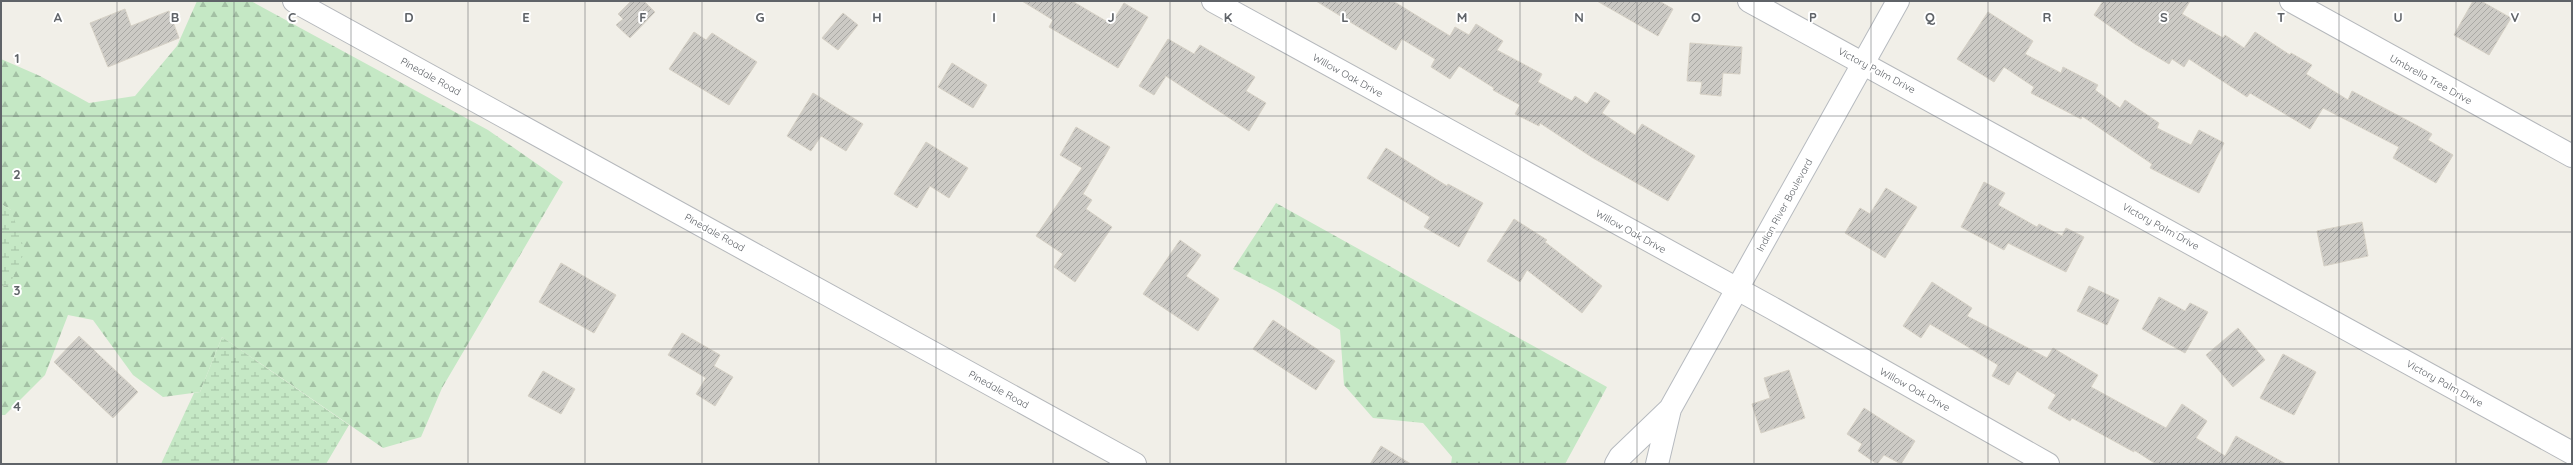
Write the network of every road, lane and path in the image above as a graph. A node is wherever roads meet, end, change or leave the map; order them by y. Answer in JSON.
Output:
{"nodes":[{"id":1,"x":294,"y":1,"type":"edge"},
{"id":2,"x":1213,"y":1,"type":"edge"},
{"id":3,"x":1749,"y":1,"type":"edge"},
{"id":4,"x":1898,"y":1,"type":"edge"},
{"id":5,"x":2291,"y":1,"type":"edge"},
{"id":6,"x":1864,"y":63,"type":"junction"},
{"id":7,"x":2572,"y":156,"type":"edge"},
{"id":8,"x":1737,"y":289,"type":"junction"},
{"id":9,"x":1670,"y":408,"type":"junction"},
{"id":10,"x":2572,"y":453,"type":"edge"},
{"id":11,"x":1136,"y":464,"type":"edge"},
{"id":12,"x":1616,"y":464,"type":"edge"},
{"id":13,"x":1656,"y":464,"type":"edge"},
{"id":14,"x":2048,"y":464,"type":"edge"}],
"edges":[{"from":1,"to":11,"type":"street","name":"Pinedale Road"},
{"from":2,"to":8,"type":"street","name":"Willow Oak Drive"},
{"from":3,"to":6,"type":"street","name":"Victory Palm Drive"},
{"from":4,"to":6,"type":"street","name":"Indian River Boulevard"},
{"from":5,"to":7,"type":"street","name":"Umbrella Tree Drive"},
{"from":6,"to":8,"type":"street","name":"Indian River Boulevard"},
{"from":6,"to":10,"type":"street","name":"Victory Palm Drive"},
{"from":8,"to":9,"type":"street","name":"Indian River Boulevard"},
{"from":8,"to":14,"type":"street","name":"Willow Oak Drive"},
{"from":9,"to":12,"type":"street","name":"Indian River Boulevard"},
{"from":9,"to":13,"type":"street","name":"Indian River Boulevard"}]}
